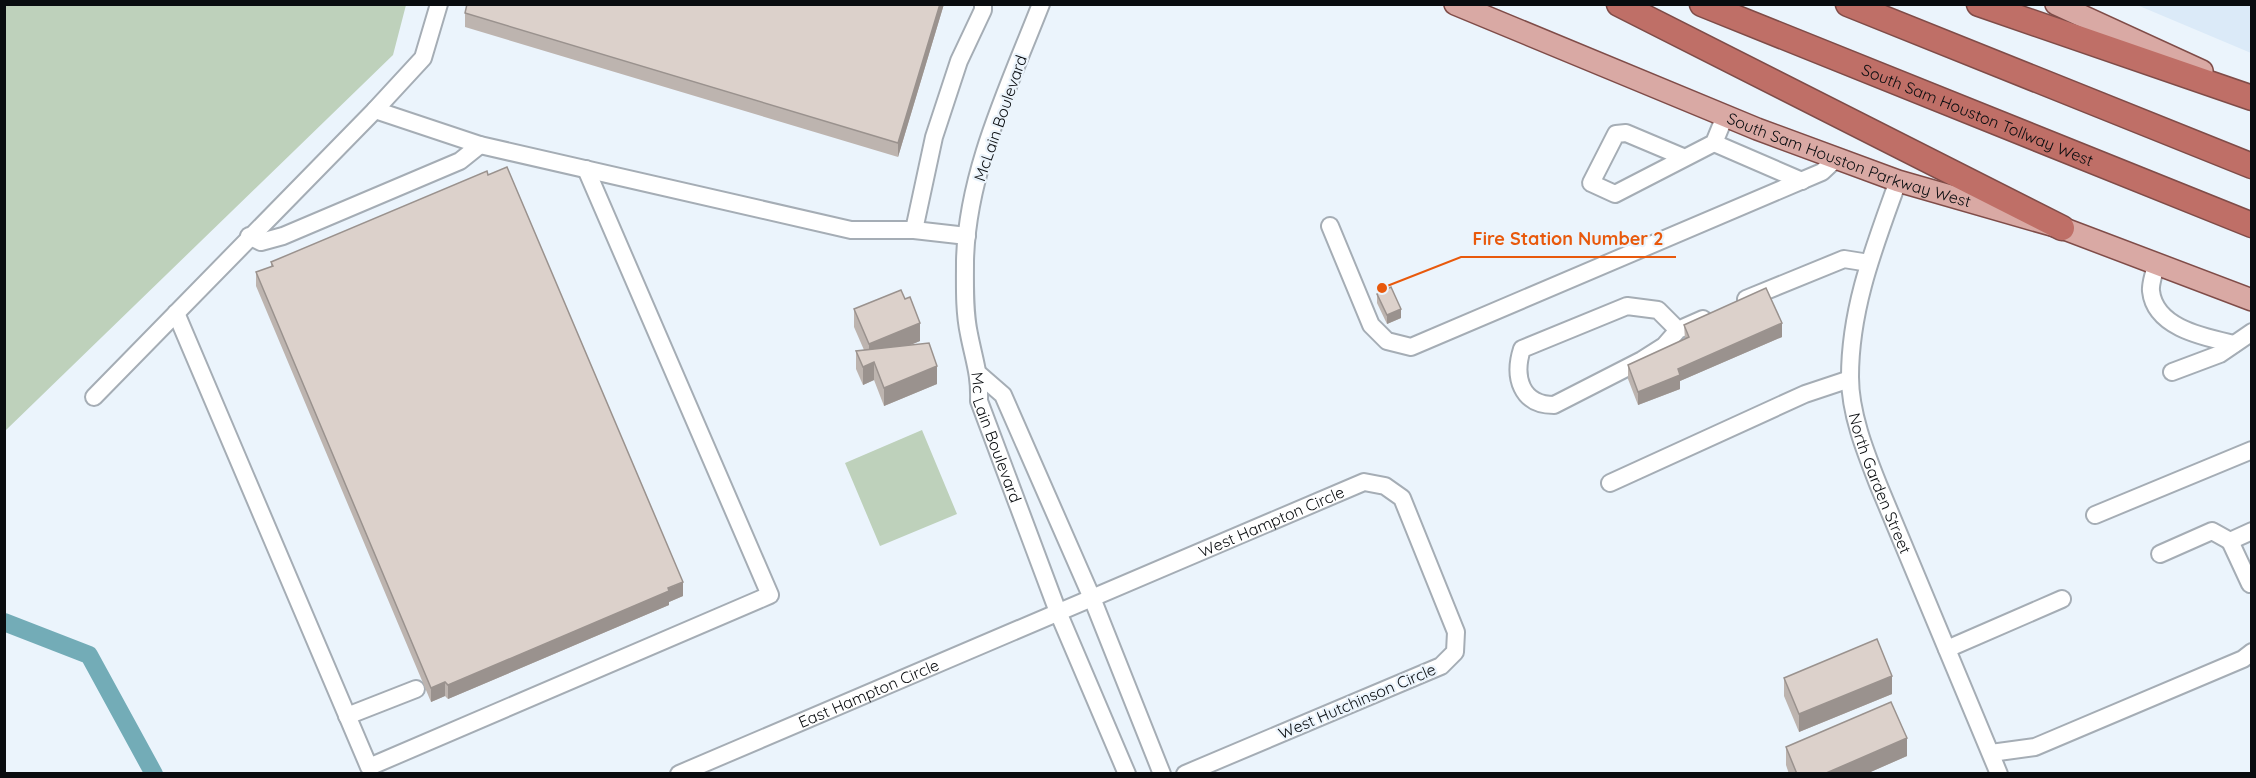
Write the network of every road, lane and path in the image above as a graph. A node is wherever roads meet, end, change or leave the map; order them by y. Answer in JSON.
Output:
{"nodes":[{"id":1,"x":439,"y":4,"type":"edge"},
{"id":2,"x":983,"y":4,"type":"edge"},
{"id":3,"x":1041,"y":4,"type":"edge"},
{"id":4,"x":1455,"y":4,"type":"edge"},
{"id":5,"x":1619,"y":4,"type":"edge"},
{"id":6,"x":1702,"y":4,"type":"edge"},
{"id":7,"x":1848,"y":4,"type":"edge"},
{"id":8,"x":1979,"y":4,"type":"edge"},
{"id":9,"x":2056,"y":4,"type":"edge"},
{"id":10,"x":2252,"y":93,"type":"edge"},
{"id":11,"x":2252,"y":98,"type":"edge"},
{"id":12,"x":375,"y":110,"type":"junction"},
{"id":13,"x":1725,"y":116,"type":"junction"},
{"id":14,"x":1713,"y":143,"type":"junction"},
{"id":15,"x":480,"y":146,"type":"junction"},
{"id":16,"x":1683,"y":157,"type":"junction"},
{"id":17,"x":1837,"y":158,"type":"junction"},
{"id":18,"x":2252,"y":166,"type":"edge"},
{"id":19,"x":586,"y":170,"type":"junction"},
{"id":20,"x":1802,"y":181,"type":"junction"},
{"id":21,"x":1898,"y":181,"type":"junction"},
{"id":22,"x":2252,"y":225,"type":"edge"},
{"id":23,"x":1330,"y":226,"type":"dead end"},
{"id":24,"x":2062,"y":228,"type":"junction"},
{"id":25,"x":914,"y":230,"type":"junction"},
{"id":26,"x":249,"y":236,"type":"junction"},
{"id":27,"x":968,"y":236,"type":"junction"},
{"id":28,"x":1869,"y":263,"type":"junction"},
{"id":29,"x":2156,"y":263,"type":"junction"},
{"id":30,"x":2252,"y":300,"type":"edge"},
{"id":31,"x":176,"y":313,"type":"junction"},
{"id":32,"x":1678,"y":330,"type":"junction"},
{"id":33,"x":2252,"y":332,"type":"edge"},
{"id":34,"x":2234,"y":344,"type":"junction"},
{"id":35,"x":2172,"y":372,"type":"dead end"},
{"id":36,"x":980,"y":375,"type":"junction"},
{"id":37,"x":1850,"y":379,"type":"junction"},
{"id":38,"x":94,"y":398,"type":"dead end"},
{"id":39,"x":2252,"y":450,"type":"edge"},
{"id":40,"x":1036,"y":470,"type":"junction"},
{"id":41,"x":1009,"y":481,"type":"junction"},
{"id":42,"x":1610,"y":483,"type":"dead end"},
{"id":43,"x":2095,"y":514,"type":"dead end"},
{"id":44,"x":2252,"y":531,"type":"edge"},
{"id":45,"x":2230,"y":541,"type":"junction"},
{"id":46,"x":2160,"y":554,"type":"dead end"},
{"id":47,"x":1434,"y":581,"type":"joint"},
{"id":48,"x":2251,"y":585,"type":"edge"},
{"id":49,"x":1092,"y":598,"type":"junction"},
{"id":50,"x":2062,"y":599,"type":"dead end"},
{"id":51,"x":1058,"y":612,"type":"junction"},
{"id":52,"x":1947,"y":649,"type":"junction"},
{"id":53,"x":2252,"y":652,"type":"edge"},
{"id":54,"x":416,"y":689,"type":"dead end"},
{"id":55,"x":347,"y":716,"type":"junction"},
{"id":56,"x":1991,"y":753,"type":"junction"},
{"id":57,"x":679,"y":774,"type":"edge"},
{"id":58,"x":1126,"y":774,"type":"edge"},
{"id":59,"x":1162,"y":774,"type":"edge"},
{"id":60,"x":1185,"y":774,"type":"edge"},
{"id":61,"x":2000,"y":774,"type":"edge"}],
"edges":[{"from":1,"to":12,"type":"street"},
{"from":2,"to":25,"type":"street"},
{"from":3,"to":27,"type":"street","name":"McLain Boulevard"},
{"from":4,"to":13,"type":"main road","name":"South Sam Houston Parkway West"},
{"from":5,"to":24,"type":"highway"},
{"from":6,"to":22,"type":"highway","name":"South Sam Houston Tollway West"},
{"from":7,"to":18,"type":"highway"},
{"from":8,"to":11,"type":"highway"},
{"from":9,"to":10,"type":"main road"},
{"from":12,"to":15,"type":"street"},
{"from":12,"to":26,"type":"street"},
{"from":13,"to":14,"type":"street"},
{"from":13,"to":17,"type":"main road","name":"South Sam Houston Parkway West"},
{"from":14,"to":16,"type":"street"},
{"from":14,"to":20,"type":"street"},
{"from":15,"to":19,"type":"street"},
{"from":15,"to":26,"type":"street"},
{"from":16,"to":16,"type":"street"},
{"from":17,"to":20,"type":"street"},
{"from":17,"to":21,"type":"main road","name":"South Sam Houston Parkway West"},
{"from":19,"to":25,"type":"street"},
{"from":19,"to":55,"type":"street"},
{"from":20,"to":23,"type":"street"},
{"from":21,"to":24,"type":"main road","name":"South Sam Houston Parkway West"},
{"from":21,"to":28,"type":"street","name":"North Garden Street"},
{"from":24,"to":29,"type":"main road","name":"South Sam Houston Parkway West"},
{"from":25,"to":27,"type":"street"},
{"from":26,"to":31,"type":"street"},
{"from":27,"to":36,"type":"street","name":"McLain Boulevard"},
{"from":28,"to":32,"type":"street"},
{"from":28,"to":37,"type":"street","name":"North Garden Street"},
{"from":29,"to":30,"type":"main road","name":"South Sam Houston Parkway West"},
{"from":29,"to":34,"type":"street"},
{"from":31,"to":38,"type":"street"},
{"from":31,"to":55,"type":"street"},
{"from":32,"to":32,"type":"street"},
{"from":33,"to":34,"type":"street"},
{"from":34,"to":35,"type":"street"},
{"from":36,"to":40,"type":"street","name":"Mc Lain Boulevard"},
{"from":36,"to":41,"type":"street","name":"Mc Lain Boulevard"},
{"from":37,"to":42,"type":"street"},
{"from":37,"to":52,"type":"street","name":"North Garden Street"},
{"from":39,"to":43,"type":"street"},
{"from":40,"to":41,"type":"street"},
{"from":40,"to":49,"type":"street","name":"Mc Lain Boulevard"},
{"from":41,"to":51,"type":"street","name":"Mc Lain Boulevard"},
{"from":44,"to":45,"type":"street"},
{"from":45,"to":46,"type":"street"},
{"from":45,"to":48,"type":"street"},
{"from":47,"to":49,"type":"street","name":"West Hampton Circle"},
{"from":47,"to":60,"type":"street","name":"West Hutchinson Circle"},
{"from":49,"to":51,"type":"street","name":"West Hampton Circle"},
{"from":49,"to":59,"type":"street","name":"Mc Lain Boulevard"},
{"from":50,"to":52,"type":"street"},
{"from":51,"to":57,"type":"street","name":"East Hampton Circle"},
{"from":51,"to":58,"type":"street","name":"Mc Lain Boulevard"},
{"from":52,"to":56,"type":"street","name":"North Garden Street"},
{"from":53,"to":56,"type":"street"},
{"from":54,"to":55,"type":"street"},
{"from":56,"to":61,"type":"street","name":"North Garden Street"}]}
